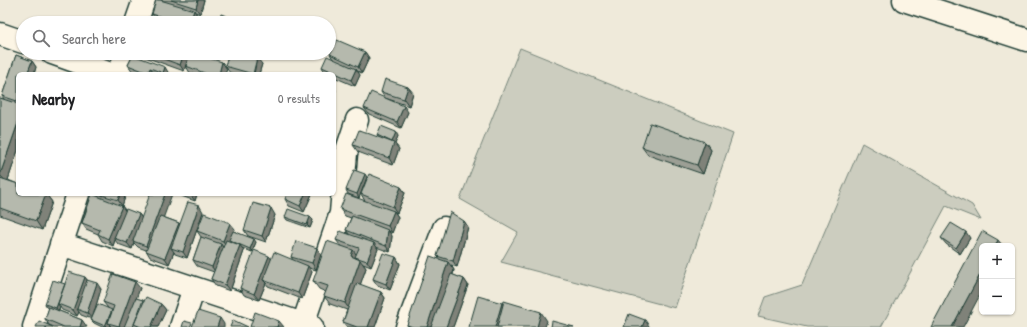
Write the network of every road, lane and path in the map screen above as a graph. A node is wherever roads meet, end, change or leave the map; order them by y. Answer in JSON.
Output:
{"nodes":[{"id":1,"x":144,"y":0,"type":"edge"},
{"id":2,"x":904,"y":0,"type":"edge"},
{"id":3,"x":138,"y":16,"type":"edge"},
{"id":4,"x":0,"y":34,"type":"edge"},
{"id":5,"x":16,"y":40,"type":"edge"},
{"id":6,"x":1027,"y":40,"type":"edge"},
{"id":7,"x":72,"y":60,"type":"edge"},
{"id":8,"x":124,"y":60,"type":"edge"},
{"id":9,"x":105,"y":72,"type":"edge"},
{"id":10,"x":120,"y":72,"type":"edge"},
{"id":11,"x":358,"y":120,"type":"dead end"},
{"id":12,"x":77,"y":196,"type":"edge"},
{"id":13,"x":444,"y":228,"type":"edge"},
{"id":14,"x":61,"y":244,"type":"junction"},
{"id":15,"x":194,"y":288,"type":"junction"},
{"id":16,"x":307,"y":325,"type":"edge"},
{"id":17,"x":34,"y":327,"type":"edge"},
{"id":18,"x":181,"y":327,"type":"edge"},
{"id":19,"x":407,"y":327,"type":"edge"}],
"edges":[{"from":1,"to":3,"type":"street"},
{"from":2,"to":6,"type":"street"},
{"from":4,"to":5,"type":"street"},
{"from":7,"to":9,"type":"street"},
{"from":8,"to":10,"type":"street"},
{"from":11,"to":16,"type":"street"},
{"from":12,"to":14,"type":"street"},
{"from":13,"to":19,"type":"street"},
{"from":14,"to":15,"type":"street"},
{"from":14,"to":17,"type":"street"},
{"from":15,"to":16,"type":"street"},
{"from":15,"to":18,"type":"street"}]}
